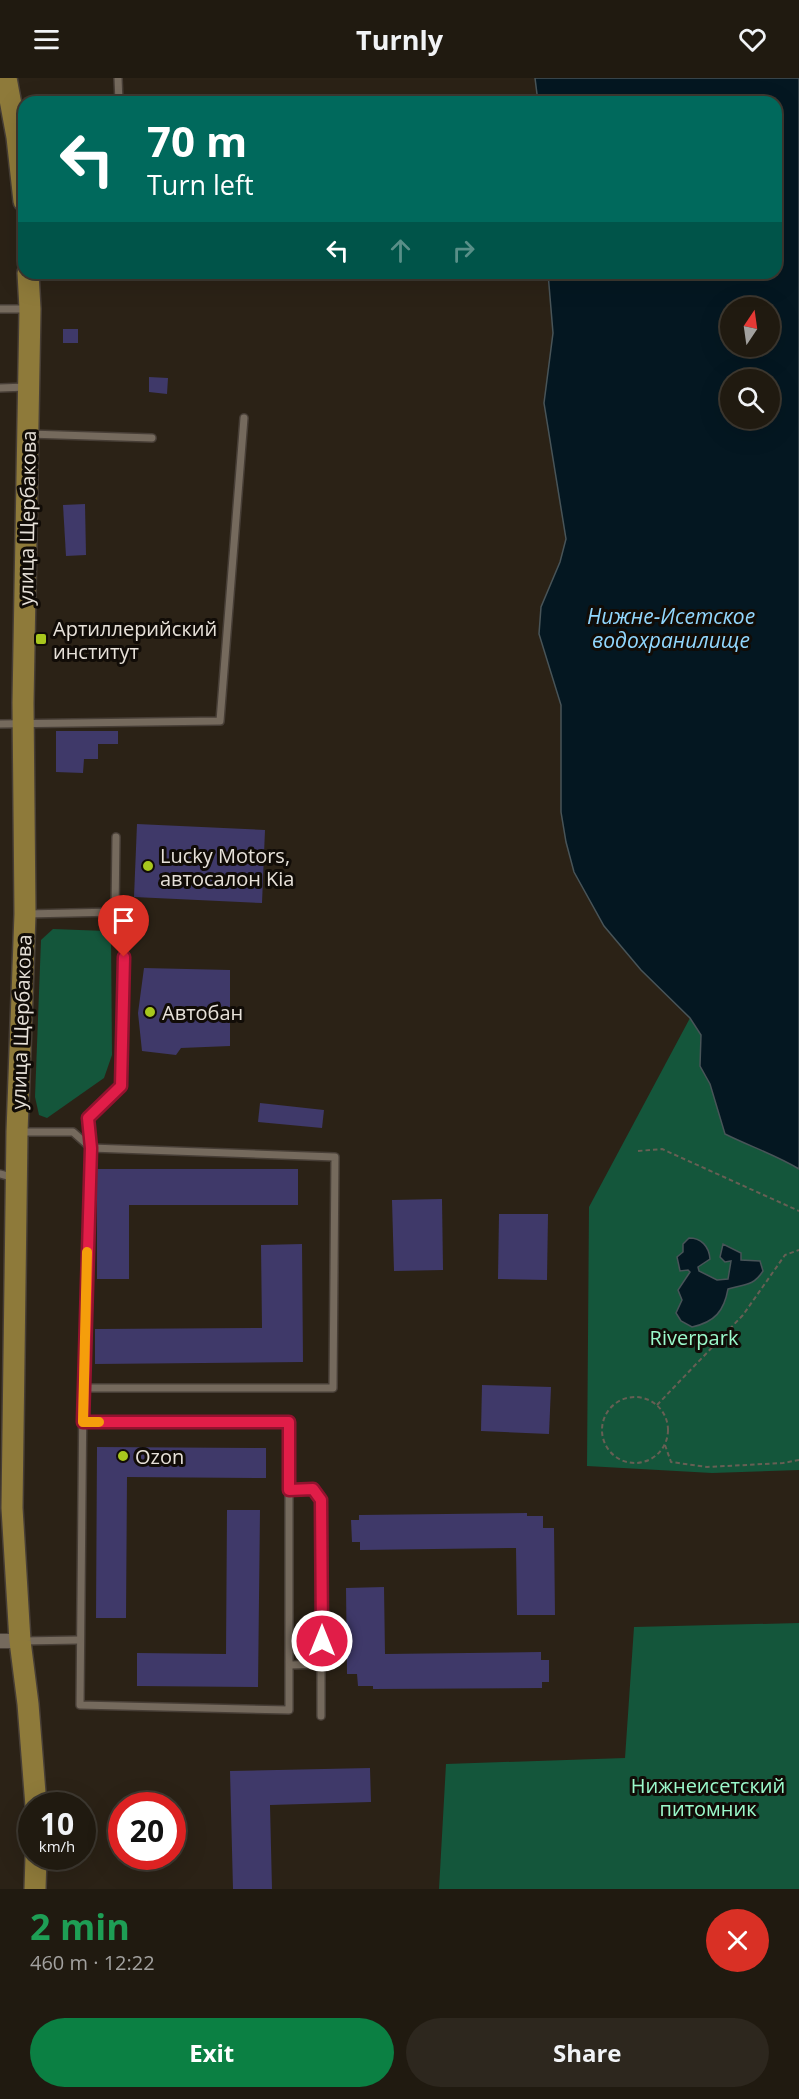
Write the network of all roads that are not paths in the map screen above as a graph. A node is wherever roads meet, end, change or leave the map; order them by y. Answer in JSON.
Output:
{"nodes":[{"id":1,"x":6,"y":78,"type":"edge"},
{"id":2,"x":118,"y":78,"type":"edge"},
{"id":3,"x":119,"y":96,"type":"edge"},
{"id":4,"x":18,"y":153,"type":"edge"},
{"id":5,"x":28,"y":279,"type":"edge"},
{"id":6,"x":0,"y":309,"type":"edge"},
{"id":7,"x":30,"y":309,"type":"junction"},
{"id":8,"x":29,"y":387,"type":"junction"},
{"id":9,"x":0,"y":388,"type":"edge"},
{"id":10,"x":244,"y":418,"type":"dead end"},
{"id":11,"x":28,"y":434,"type":"junction"},
{"id":12,"x":152,"y":438,"type":"dead end"},
{"id":13,"x":23,"y":723,"type":"junction"},
{"id":14,"x":0,"y":724,"type":"edge"},
{"id":15,"x":116,"y":837,"type":"dead end"},
{"id":16,"x":115,"y":912,"type":"junction"},
{"id":17,"x":25,"y":914,"type":"junction"},
{"id":18,"x":17,"y":1132,"type":"junction"},
{"id":19,"x":91,"y":1148,"type":"junction"},
{"id":20,"x":8,"y":1176,"type":"edge"},
{"id":21,"x":83,"y":1388,"type":"junction"},
{"id":22,"x":83,"y":1422,"type":"junction"},
{"id":23,"x":289,"y":1490,"type":"junction"},
{"id":24,"x":79,"y":1640,"type":"junction"},
{"id":25,"x":10,"y":1641,"type":"edge"},
{"id":26,"x":322,"y":1664,"type":"junction"},
{"id":27,"x":290,"y":1665,"type":"junction"},
{"id":28,"x":321,"y":1716,"type":"dead end"},
{"id":29,"x":35,"y":1792,"type":"edge"},
{"id":30,"x":36,"y":1870,"type":"edge"},
{"id":31,"x":35,"y":1889,"type":"edge"}],
"edges":[{"from":1,"to":4,"type":"main road"},
{"from":2,"to":3,"type":"lane"},
{"from":5,"to":7,"type":"main road","name":"улица Щербакова"},
{"from":6,"to":7,"type":"lane"},
{"from":7,"to":8,"type":"main road","name":"улица Щербакова"},
{"from":8,"to":9,"type":"lane"},
{"from":8,"to":11,"type":"main road","name":"улица Щербакова"},
{"from":10,"to":13,"type":"lane"},
{"from":11,"to":12,"type":"lane"},
{"from":11,"to":13,"type":"main road","name":"улица Щербакова"},
{"from":13,"to":14,"type":"lane"},
{"from":13,"to":17,"type":"main road","name":"улица Щербакова"},
{"from":15,"to":16,"type":"lane"},
{"from":16,"to":17,"type":"lane"},
{"from":16,"to":19,"type":"lane"},
{"from":17,"to":18,"type":"main road","name":"улица Щербакова"},
{"from":18,"to":19,"type":"lane"},
{"from":18,"to":20,"type":"main road","name":"улица Щербакова"},
{"from":19,"to":21,"type":"lane"},
{"from":19,"to":21,"type":"lane"},
{"from":20,"to":25,"type":"main road","name":"улица Щербакова"},
{"from":21,"to":22,"type":"lane"},
{"from":22,"to":23,"type":"lane"},
{"from":22,"to":24,"type":"lane"},
{"from":23,"to":26,"type":"lane"},
{"from":23,"to":27,"type":"lane"},
{"from":24,"to":25,"type":"lane"},
{"from":24,"to":27,"type":"lane"},
{"from":25,"to":29,"type":"main road","name":"улица Щербакова"},
{"from":26,"to":27,"type":"lane"},
{"from":26,"to":28,"type":"lane"},
{"from":30,"to":31,"type":"main road"}]}
